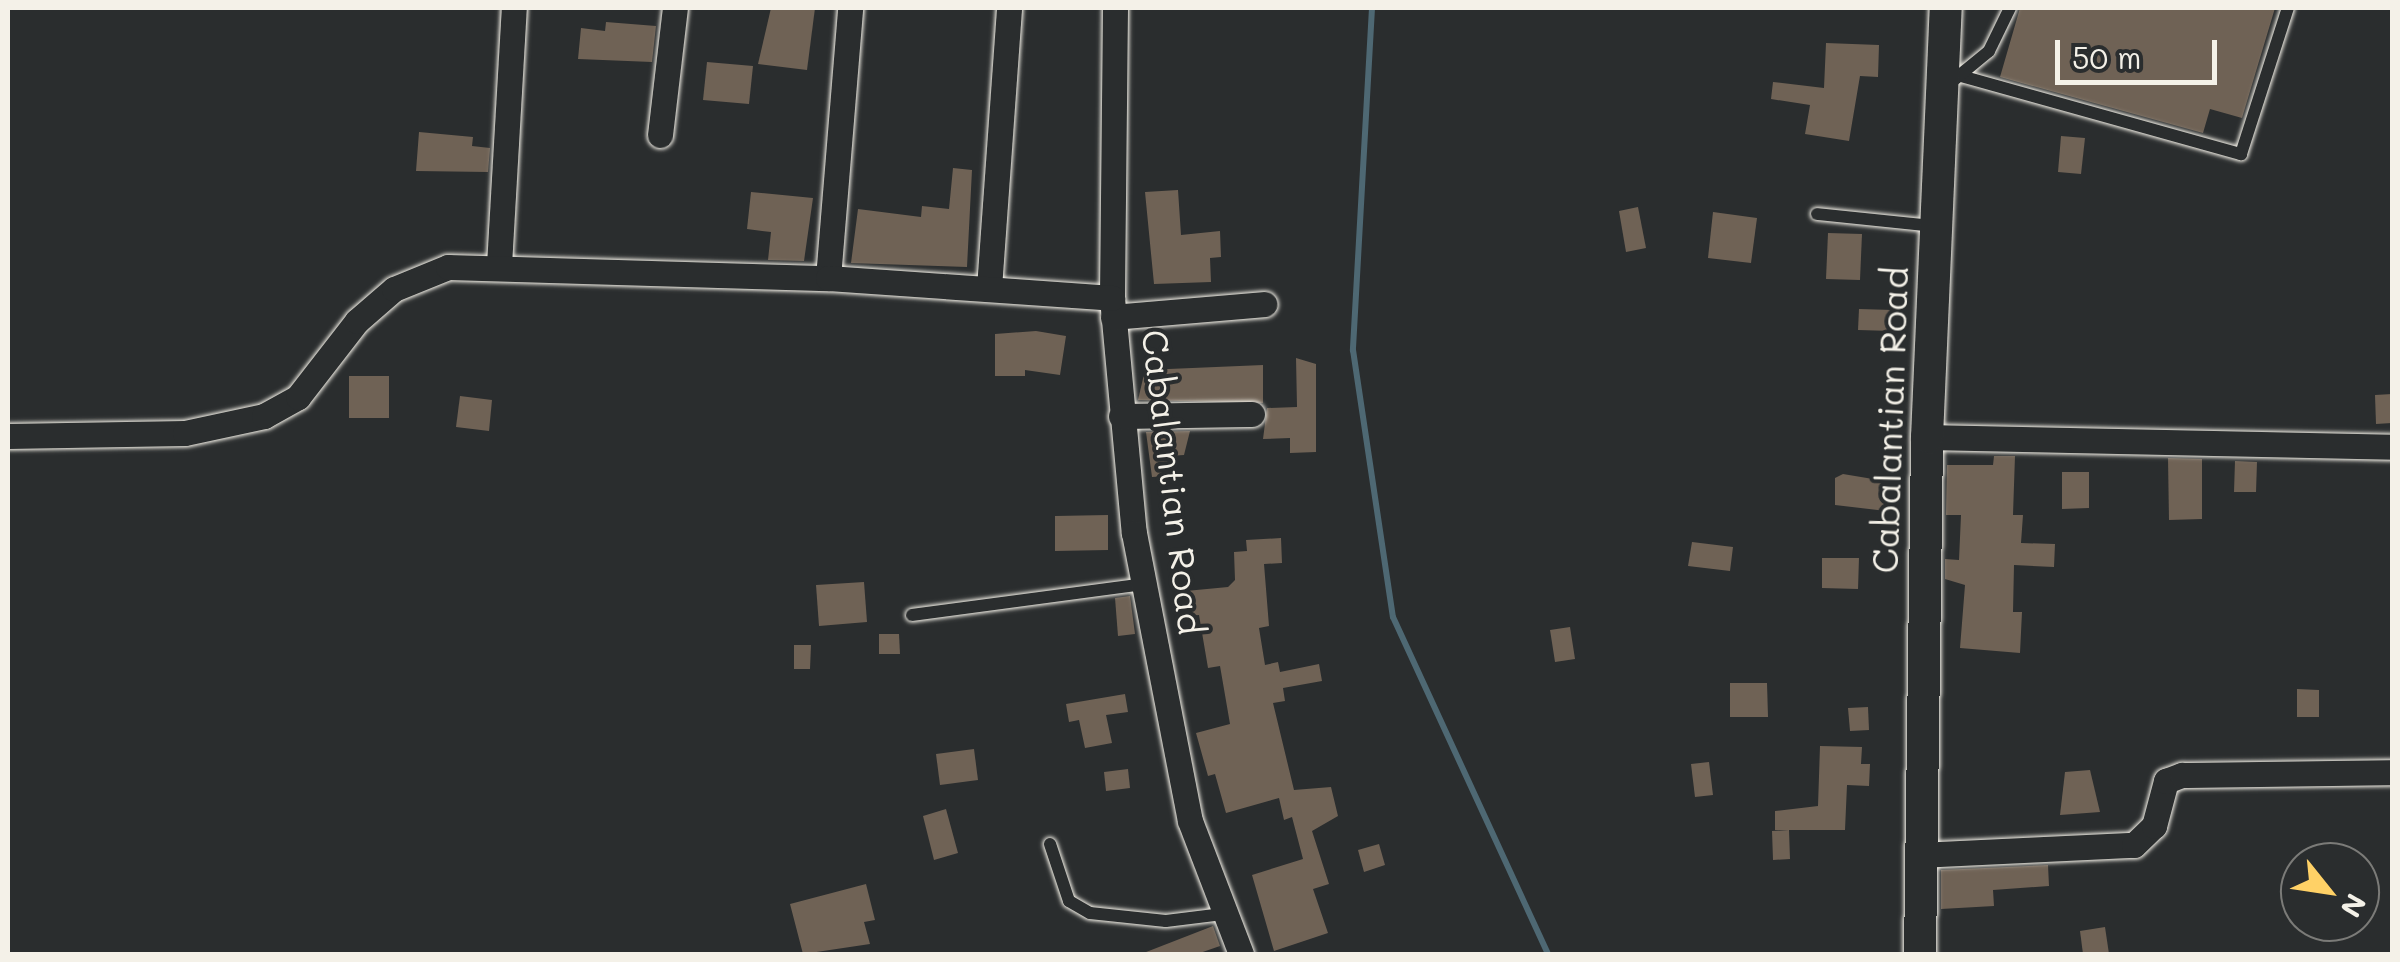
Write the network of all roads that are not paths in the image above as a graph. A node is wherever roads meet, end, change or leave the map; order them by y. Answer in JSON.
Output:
{"nodes":[{"id":1,"x":514,"y":8,"type":"edge"},
{"id":2,"x":675,"y":8,"type":"edge"},
{"id":3,"x":850,"y":8,"type":"edge"},
{"id":4,"x":1009,"y":8,"type":"edge"},
{"id":5,"x":1116,"y":8,"type":"edge"},
{"id":6,"x":1946,"y":8,"type":"edge"},
{"id":7,"x":2010,"y":8,"type":"edge"},
{"id":8,"x":2288,"y":8,"type":"edge"},
{"id":9,"x":1949,"y":80,"type":"junction"},
{"id":10,"x":660,"y":135,"type":"dead end"},
{"id":11,"x":1816,"y":214,"type":"dead end"},
{"id":12,"x":1934,"y":226,"type":"junction"},
{"id":13,"x":499,"y":265,"type":"junction"},
{"id":14,"x":828,"y":278,"type":"junction"},
{"id":15,"x":990,"y":288,"type":"junction"},
{"id":16,"x":1264,"y":304,"type":"dead end"},
{"id":17,"x":1112,"y":307,"type":"junction"},
{"id":18,"x":1252,"y":414,"type":"dead end"},
{"id":19,"x":1121,"y":416,"type":"junction"},
{"id":20,"x":8,"y":436,"type":"edge"},
{"id":21,"x":1927,"y":437,"type":"junction"},
{"id":22,"x":2392,"y":447,"type":"edge"},
{"id":23,"x":1143,"y":584,"type":"junction"},
{"id":24,"x":912,"y":615,"type":"dead end"},
{"id":25,"x":2392,"y":772,"type":"edge"},
{"id":26,"x":1050,"y":844,"type":"dead end"},
{"id":27,"x":1918,"y":855,"type":"junction"},
{"id":28,"x":1223,"y":914,"type":"junction"},
{"id":29,"x":1241,"y":954,"type":"edge"},
{"id":30,"x":1920,"y":954,"type":"edge"}],
"edges":[{"from":1,"to":13,"type":"street"},
{"from":2,"to":10,"type":"street"},
{"from":3,"to":14,"type":"street"},
{"from":4,"to":15,"type":"street"},
{"from":5,"to":17,"type":"street","name":"Cabalantian Road"},
{"from":6,"to":9,"type":"street","name":"Cabalantian Road"},
{"from":7,"to":9,"type":"lane"},
{"from":8,"to":9,"type":"lane"},
{"from":9,"to":12,"type":"street","name":"Cabalantian Road"},
{"from":11,"to":12,"type":"lane"},
{"from":12,"to":21,"type":"street","name":"Cabalantian Road"},
{"from":13,"to":14,"type":"street"},
{"from":13,"to":20,"type":"street"},
{"from":14,"to":15,"type":"street"},
{"from":15,"to":17,"type":"street"},
{"from":16,"to":17,"type":"street"},
{"from":17,"to":19,"type":"street","name":"Cabalantian Road"},
{"from":18,"to":19,"type":"street"},
{"from":19,"to":23,"type":"street","name":"Cabalantian Road"},
{"from":21,"to":22,"type":"street"},
{"from":21,"to":27,"type":"street","name":"Cabalantian Road"},
{"from":23,"to":24,"type":"lane"},
{"from":23,"to":28,"type":"street","name":"Cabalantian Road"},
{"from":25,"to":27,"type":"street"},
{"from":26,"to":28,"type":"lane"},
{"from":27,"to":30,"type":"street","name":"Cabalantian Road"},
{"from":28,"to":29,"type":"street","name":"Cabalantian Road"}]}
